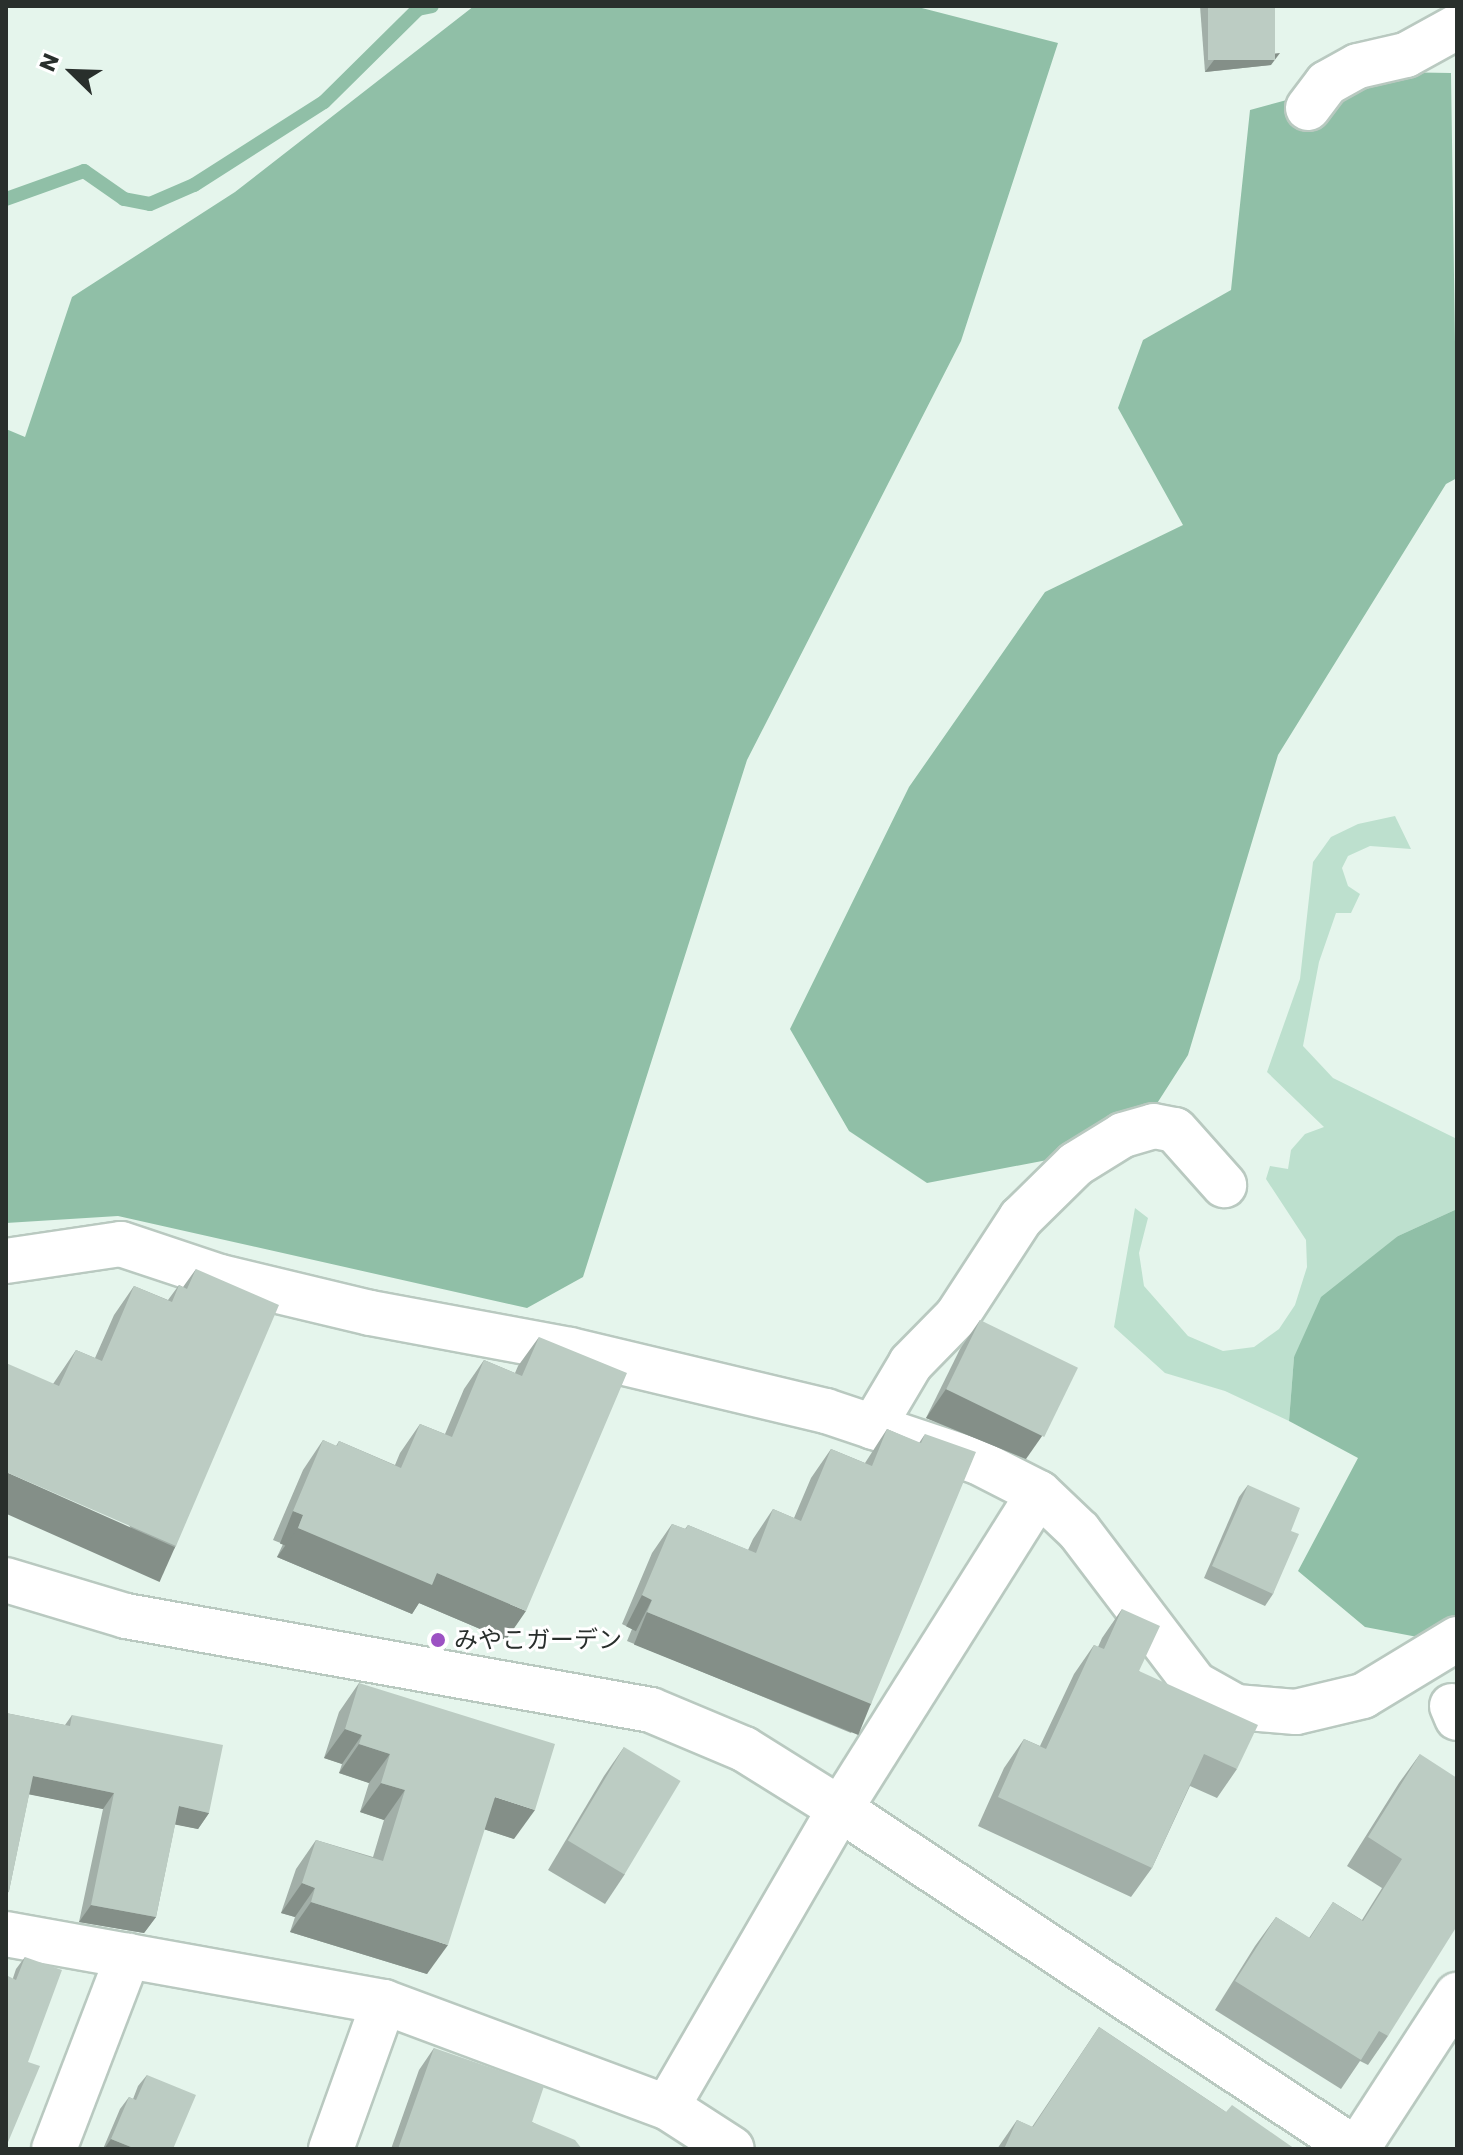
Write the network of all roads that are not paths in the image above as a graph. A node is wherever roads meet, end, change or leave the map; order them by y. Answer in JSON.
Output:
{"nodes":[{"id":1,"x":1457,"y":27,"type":"edge"},
{"id":2,"x":1308,"y":108,"type":"dead end"},
{"id":3,"x":1224,"y":1185,"type":"dead end"},
{"id":4,"x":6,"y":1261,"type":"edge"},
{"id":5,"x":873,"y":1427,"type":"junction"},
{"id":6,"x":1039,"y":1493,"type":"junction"},
{"id":7,"x":7,"y":1584,"type":"edge"},
{"id":8,"x":1447,"y":1681,"type":"edge"},
{"id":9,"x":840,"y":1809,"type":"junction"},
{"id":10,"x":6,"y":1934,"type":"edge"},
{"id":11,"x":128,"y":1956,"type":"junction"},
{"id":12,"x":1457,"y":1995,"type":"edge"},
{"id":13,"x":384,"y":2002,"type":"junction"},
{"id":14,"x":667,"y":2107,"type":"junction"},
{"id":15,"x":54,"y":2149,"type":"edge"},
{"id":16,"x":331,"y":2149,"type":"edge"},
{"id":17,"x":732,"y":2149,"type":"edge"},
{"id":18,"x":1356,"y":2149,"type":"edge"}],
"edges":[{"from":1,"to":2,"type":"street"},
{"from":3,"to":5,"type":"street"},
{"from":4,"to":5,"type":"street"},
{"from":5,"to":6,"type":"street"},
{"from":6,"to":8,"type":"street"},
{"from":6,"to":9,"type":"street"},
{"from":7,"to":9,"type":"street"},
{"from":9,"to":14,"type":"street"},
{"from":9,"to":18,"type":"street"},
{"from":10,"to":11,"type":"street"},
{"from":11,"to":13,"type":"street"},
{"from":11,"to":15,"type":"street"},
{"from":12,"to":18,"type":"street"},
{"from":13,"to":14,"type":"street"},
{"from":13,"to":16,"type":"street"},
{"from":14,"to":17,"type":"street"}]}
